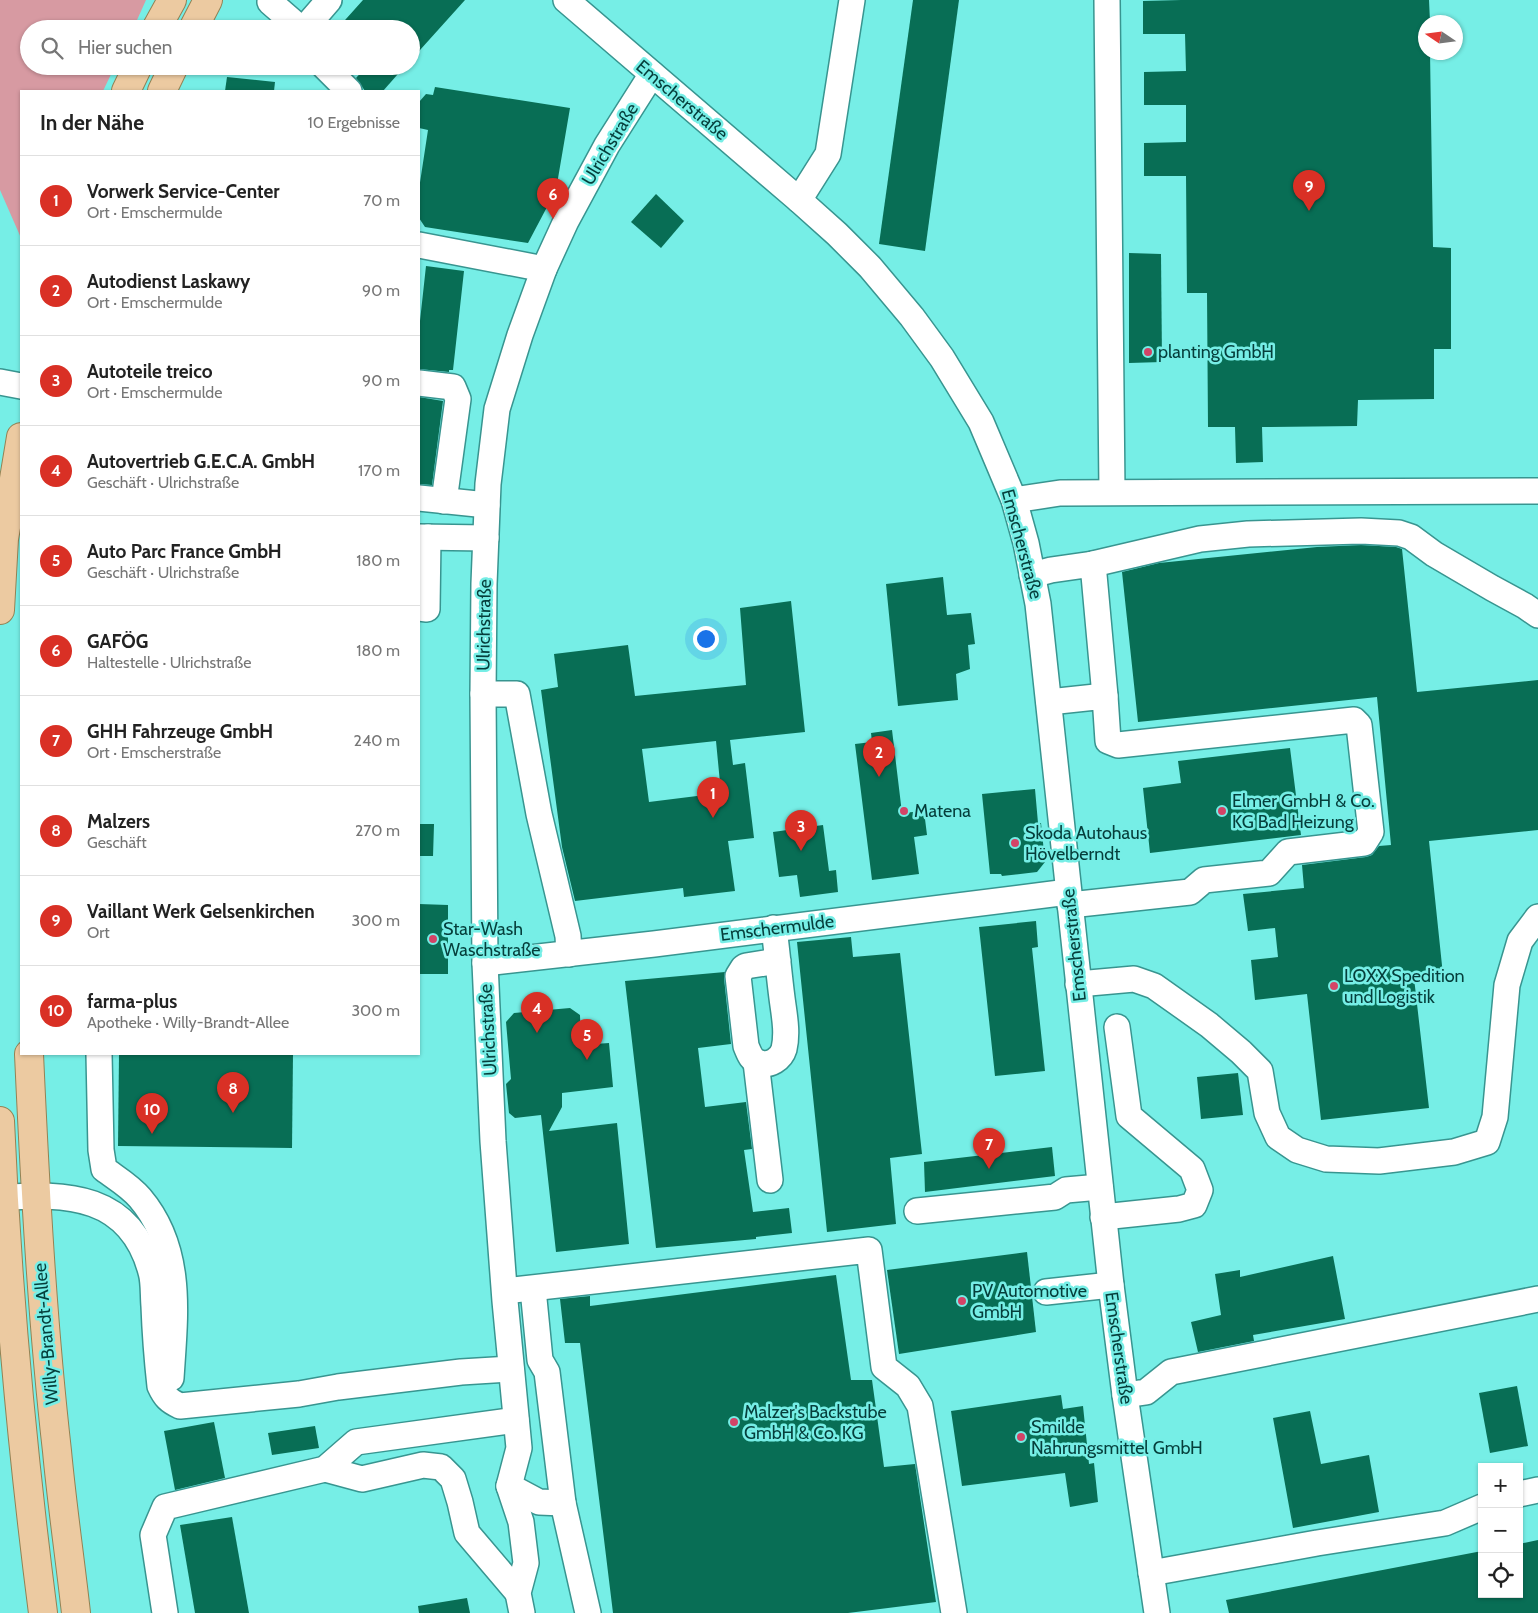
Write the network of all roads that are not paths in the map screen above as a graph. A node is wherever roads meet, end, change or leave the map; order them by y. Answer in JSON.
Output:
{"nodes":[{"id":1,"x":172,"y":0,"type":"edge"},
{"id":2,"x":208,"y":0,"type":"edge"},
{"id":3,"x":271,"y":0,"type":"edge"},
{"id":4,"x":329,"y":0,"type":"edge"},
{"id":5,"x":566,"y":0,"type":"edge"},
{"id":6,"x":852,"y":0,"type":"edge"},
{"id":7,"x":1107,"y":0,"type":"edge"},
{"id":8,"x":161,"y":20,"type":"edge"},
{"id":9,"x":198,"y":20,"type":"edge"},
{"id":10,"x":291,"y":20,"type":"edge"},
{"id":11,"x":310,"y":20,"type":"edge"},
{"id":12,"x":652,"y":74,"type":"junction"},
{"id":13,"x":134,"y":75,"type":"edge"},
{"id":14,"x":170,"y":75,"type":"edge"},
{"id":15,"x":333,"y":75,"type":"edge"},
{"id":16,"x":126,"y":90,"type":"edge"},
{"id":17,"x":162,"y":90,"type":"edge"},
{"id":18,"x":348,"y":90,"type":"edge"},
{"id":19,"x":799,"y":200,"type":"junction"},
{"id":20,"x":420,"y":245,"type":"edge"},
{"id":21,"x":544,"y":269,"type":"junction"},
{"id":22,"x":0,"y":382,"type":"edge"},
{"id":23,"x":420,"y":383,"type":"edge"},
{"id":24,"x":20,"y":386,"type":"edge"},
{"id":25,"x":20,"y":443,"type":"edge"},
{"id":26,"x":1538,"y":491,"type":"edge"},
{"id":27,"x":1112,"y":492,"type":"junction"},
{"id":28,"x":420,"y":498,"type":"edge"},
{"id":29,"x":1014,"y":500,"type":"junction"},
{"id":30,"x":444,"y":501,"type":"junction"},
{"id":31,"x":487,"y":505,"type":"junction"},
{"id":32,"x":423,"y":537,"type":"edge"},
{"id":33,"x":486,"y":538,"type":"junction"},
{"id":34,"x":1092,"y":564,"type":"junction"},
{"id":35,"x":1032,"y":575,"type":"junction"},
{"id":36,"x":420,"y":608,"type":"edge"},
{"id":37,"x":0,"y":610,"type":"edge"},
{"id":38,"x":1538,"y":616,"type":"edge"},
{"id":39,"x":483,"y":694,"type":"junction"},
{"id":40,"x":1105,"y":696,"type":"junction"},
{"id":41,"x":1049,"y":702,"type":"junction"},
{"id":42,"x":1069,"y":898,"type":"junction"},
{"id":43,"x":1538,"y":917,"type":"edge"},
{"id":44,"x":774,"y":928,"type":"junction"},
{"id":45,"x":569,"y":954,"type":"junction"},
{"id":46,"x":778,"y":961,"type":"junction"},
{"id":47,"x":485,"y":963,"type":"junction"},
{"id":48,"x":1078,"y":984,"type":"junction"},
{"id":49,"x":1117,"y":1027,"type":"dead end"},
{"id":50,"x":29,"y":1055,"type":"edge"},
{"id":51,"x":98,"y":1055,"type":"edge"},
{"id":52,"x":756,"y":1062,"type":"junction"},
{"id":53,"x":0,"y":1122,"type":"edge"},
{"id":54,"x":770,"y":1180,"type":"dead end"},
{"id":55,"x":1100,"y":1187,"type":"junction"},
{"id":56,"x":36,"y":1196,"type":"junction"},
{"id":57,"x":2,"y":1198,"type":"edge"},
{"id":58,"x":917,"y":1212,"type":"dead end"},
{"id":59,"x":1103,"y":1217,"type":"junction"},
{"id":60,"x":1111,"y":1285,"type":"junction"},
{"id":61,"x":533,"y":1289,"type":"junction"},
{"id":62,"x":505,"y":1291,"type":"junction"},
{"id":63,"x":1046,"y":1292,"type":"dead end"},
{"id":64,"x":1538,"y":1299,"type":"edge"},
{"id":65,"x":511,"y":1369,"type":"junction"},
{"id":66,"x":1125,"y":1395,"type":"junction"},
{"id":67,"x":170,"y":1402,"type":"junction"},
{"id":68,"x":516,"y":1420,"type":"junction"},
{"id":69,"x":324,"y":1469,"type":"junction"},
{"id":70,"x":509,"y":1486,"type":"junction"},
{"id":71,"x":1538,"y":1490,"type":"edge"},
{"id":72,"x":1523,"y":1493,"type":"edge"},
{"id":73,"x":562,"y":1503,"type":"junction"},
{"id":74,"x":1480,"y":1508,"type":"edge"},
{"id":75,"x":1150,"y":1573,"type":"junction"},
{"id":76,"x":520,"y":1603,"type":"edge"},
{"id":77,"x":43,"y":1613,"type":"edge"},
{"id":78,"x":76,"y":1613,"type":"edge"},
{"id":79,"x":165,"y":1613,"type":"edge"},
{"id":80,"x":588,"y":1613,"type":"edge"},
{"id":81,"x":954,"y":1613,"type":"edge"},
{"id":82,"x":1157,"y":1613,"type":"edge"}],
"edges":[{"from":1,"to":8,"type":"main road"},
{"from":2,"to":9,"type":"main road"},
{"from":3,"to":10,"type":"street"},
{"from":4,"to":11,"type":"street"},
{"from":5,"to":12,"type":"street","name":"Emscherstraße"},
{"from":6,"to":19,"type":"street"},
{"from":7,"to":27,"type":"street"},
{"from":12,"to":19,"type":"street","name":"Emscherstraße"},
{"from":12,"to":21,"type":"street","name":"Ulrichstraße"},
{"from":13,"to":16,"type":"main road"},
{"from":14,"to":17,"type":"main road"},
{"from":15,"to":18,"type":"street"},
{"from":19,"to":29,"type":"street","name":"Emscherstraße"},
{"from":20,"to":21,"type":"street"},
{"from":21,"to":31,"type":"street","name":"Ulrichstraße"},
{"from":22,"to":24,"type":"street"},
{"from":23,"to":30,"type":"street"},
{"from":25,"to":37,"type":"main road"},
{"from":26,"to":27,"type":"street"},
{"from":27,"to":29,"type":"street"},
{"from":28,"to":30,"type":"street"},
{"from":29,"to":35,"type":"street","name":"Emscherstraße"},
{"from":30,"to":31,"type":"street"},
{"from":31,"to":33,"type":"street","name":"Ulrichstraße"},
{"from":32,"to":33,"type":"street"},
{"from":32,"to":36,"type":"street"},
{"from":33,"to":39,"type":"street","name":"Ulrichstraße"},
{"from":34,"to":35,"type":"street"},
{"from":34,"to":38,"type":"street"},
{"from":34,"to":40,"type":"street"},
{"from":35,"to":41,"type":"street","name":"Emscherstraße"},
{"from":39,"to":45,"type":"street"},
{"from":39,"to":47,"type":"street","name":"Ulrichstraße"},
{"from":40,"to":41,"type":"street"},
{"from":40,"to":42,"type":"street","name":"Emschermulde"},
{"from":41,"to":42,"type":"street","name":"Emscherstraße"},
{"from":42,"to":44,"type":"street","name":"Emschermulde"},
{"from":42,"to":48,"type":"street","name":"Emscherstraße"},
{"from":43,"to":48,"type":"street"},
{"from":44,"to":45,"type":"street","name":"Emschermulde"},
{"from":44,"to":46,"type":"street"},
{"from":45,"to":47,"type":"street","name":"Emschermulde"},
{"from":46,"to":52,"type":"street"},
{"from":46,"to":52,"type":"street"},
{"from":47,"to":62,"type":"street","name":"Ulrichstraße"},
{"from":48,"to":55,"type":"street","name":"Emscherstraße"},
{"from":49,"to":59,"type":"street"},
{"from":50,"to":56,"type":"main road","name":"Willy-Brandt-Allee"},
{"from":51,"to":67,"type":"street"},
{"from":52,"to":54,"type":"street"},
{"from":53,"to":57,"type":"main road","name":"Willy-Brandt-Allee"},
{"from":55,"to":58,"type":"street"},
{"from":55,"to":59,"type":"street","name":"Emscherstraße"},
{"from":56,"to":57,"type":"street"},
{"from":56,"to":67,"type":"street"},
{"from":56,"to":78,"type":"main road","name":"Willy-Brandt-Allee"},
{"from":57,"to":77,"type":"main road","name":"Willy-Brandt-Allee"},
{"from":59,"to":60,"type":"street","name":"Emscherstraße"},
{"from":60,"to":63,"type":"street"},
{"from":60,"to":66,"type":"street","name":"Emscherstraße"},
{"from":61,"to":62,"type":"street"},
{"from":61,"to":73,"type":"street"},
{"from":61,"to":81,"type":"street"},
{"from":62,"to":65,"type":"street","name":"Ulrichstraße"},
{"from":64,"to":66,"type":"street"},
{"from":65,"to":67,"type":"street"},
{"from":65,"to":68,"type":"street","name":"Ulrichstraße"},
{"from":66,"to":75,"type":"street","name":"Emscherstraße"},
{"from":68,"to":69,"type":"street"},
{"from":68,"to":70,"type":"street","name":"Ulrichstraße"},
{"from":69,"to":76,"type":"street"},
{"from":69,"to":79,"type":"street"},
{"from":70,"to":73,"type":"street"},
{"from":70,"to":76,"type":"street"},
{"from":71,"to":72,"type":"street"},
{"from":73,"to":80,"type":"street"},
{"from":74,"to":75,"type":"street"},
{"from":75,"to":82,"type":"street","name":"Emscherstraße"}]}
